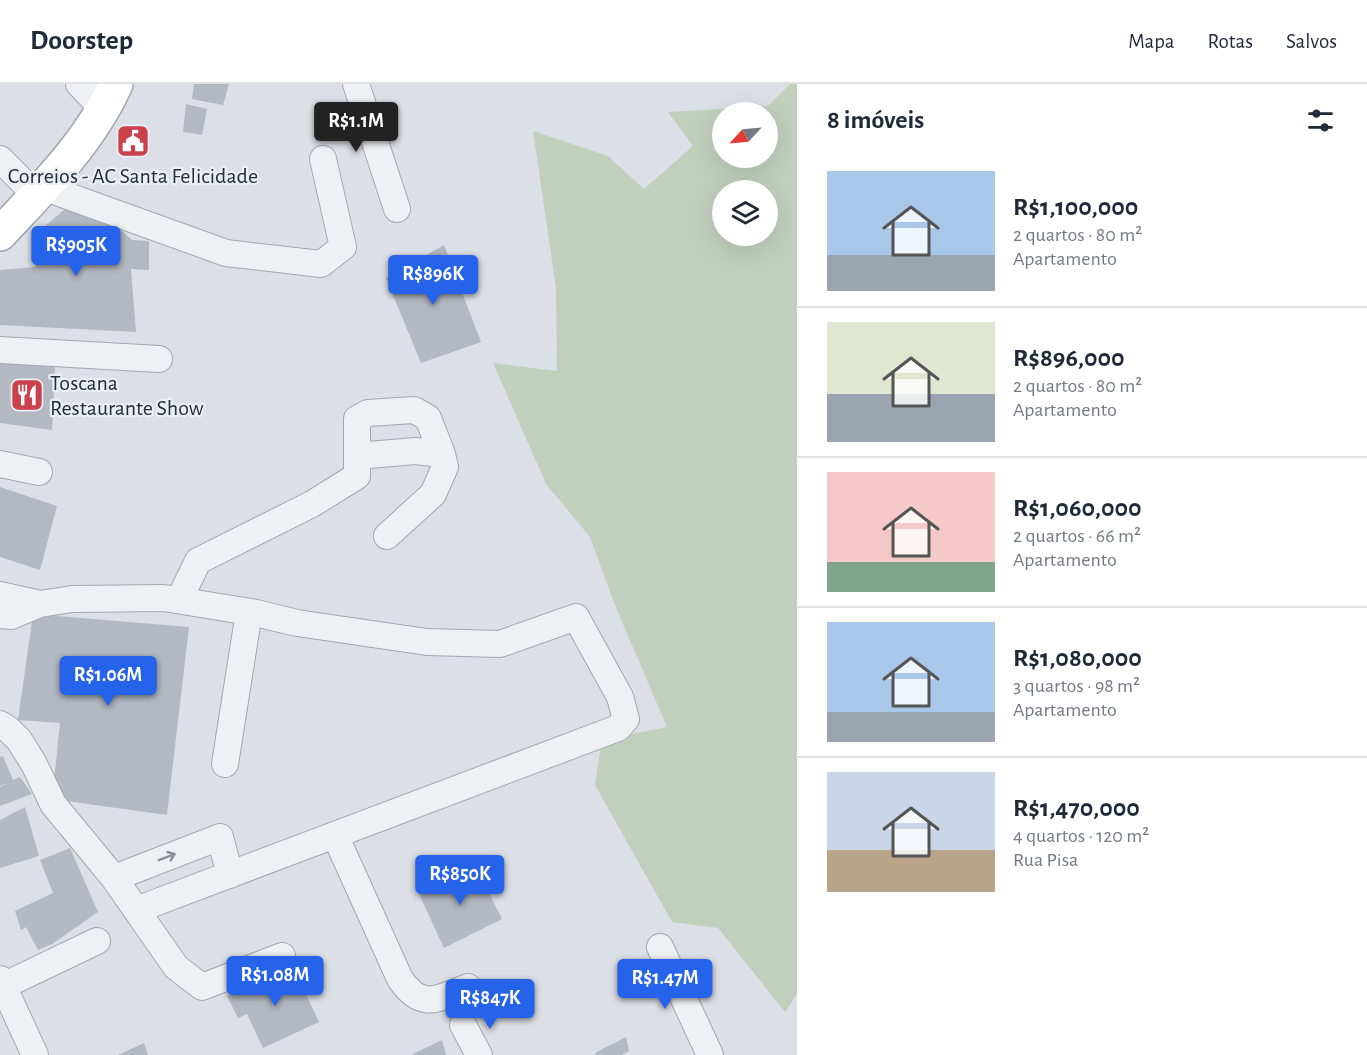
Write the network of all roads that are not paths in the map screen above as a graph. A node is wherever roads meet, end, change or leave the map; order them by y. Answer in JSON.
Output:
{"nodes":[{"id":1,"x":79,"y":84,"type":"edge"},
{"id":2,"x":356,"y":84,"type":"edge"},
{"id":3,"x":110,"y":97,"type":"edge"},
{"id":4,"x":0,"y":159,"type":"edge"},
{"id":5,"x":323,"y":159,"type":"dead end"},
{"id":6,"x":40,"y":191,"type":"junction"},
{"id":7,"x":397,"y":209,"type":"dead end"},
{"id":8,"x":0,"y":234,"type":"edge"},
{"id":9,"x":0,"y":350,"type":"edge"},
{"id":10,"x":159,"y":359,"type":"dead end"},
{"id":11,"x":442,"y":454,"type":"junction"},
{"id":12,"x":357,"y":456,"type":"junction"},
{"id":13,"x":0,"y":464,"type":"edge"},
{"id":14,"x":39,"y":472,"type":"dead end"},
{"id":15,"x":387,"y":536,"type":"dead end"},
{"id":16,"x":178,"y":600,"type":"junction"},
{"id":17,"x":6,"y":605,"type":"edge"},
{"id":18,"x":249,"y":612,"type":"junction"},
{"id":19,"x":0,"y":724,"type":"edge"},
{"id":20,"x":225,"y":764,"type":"dead end"},
{"id":21,"x":335,"y":835,"type":"junction"},
{"id":22,"x":230,"y":875,"type":"junction"},
{"id":23,"x":114,"y":878,"type":"junction"},
{"id":24,"x":136,"y":910,"type":"junction"},
{"id":25,"x":97,"y":941,"type":"dead end"},
{"id":26,"x":660,"y":947,"type":"dead end"},
{"id":27,"x":282,"y":956,"type":"dead end"},
{"id":28,"x":1,"y":982,"type":"edge"},
{"id":29,"x":468,"y":987,"type":"dead end"},
{"id":30,"x":463,"y":1024,"type":"dead end"},
{"id":31,"x":35,"y":1055,"type":"edge"},
{"id":32,"x":479,"y":1055,"type":"edge"},
{"id":33,"x":710,"y":1055,"type":"edge"}],
"edges":[{"from":1,"to":3,"type":"street"},
{"from":2,"to":7,"type":"street"},
{"from":3,"to":6,"type":"main road"},
{"from":4,"to":6,"type":"street"},
{"from":5,"to":6,"type":"street"},
{"from":6,"to":8,"type":"main road"},
{"from":9,"to":10,"type":"street"},
{"from":11,"to":12,"type":"street"},
{"from":11,"to":12,"type":"street"},
{"from":11,"to":15,"type":"street"},
{"from":12,"to":16,"type":"street"},
{"from":13,"to":14,"type":"street"},
{"from":16,"to":17,"type":"street"},
{"from":16,"to":18,"type":"street"},
{"from":18,"to":20,"type":"street"},
{"from":18,"to":21,"type":"street"},
{"from":19,"to":23,"type":"street"},
{"from":21,"to":22,"type":"street"},
{"from":21,"to":29,"type":"street"},
{"from":23,"to":22,"type":"street","one_way":true},
{"from":22,"to":24,"type":"street"},
{"from":23,"to":24,"type":"street"},
{"from":24,"to":27,"type":"street"},
{"from":25,"to":28,"type":"street"},
{"from":26,"to":33,"type":"street"},
{"from":28,"to":31,"type":"street"},
{"from":30,"to":32,"type":"street"}]}
